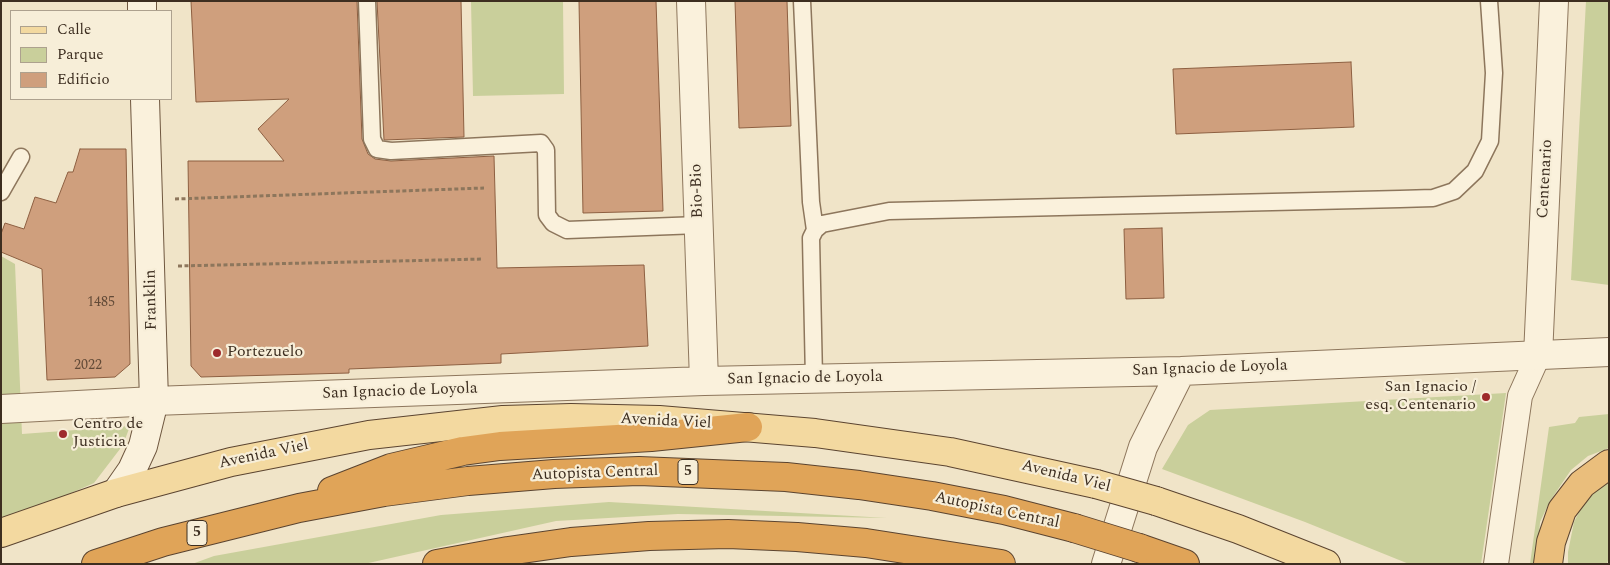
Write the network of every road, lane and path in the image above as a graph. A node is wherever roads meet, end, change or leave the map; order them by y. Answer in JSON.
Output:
{"nodes":[{"id":1,"x":367,"y":1,"type":"edge"},
{"id":2,"x":691,"y":1,"type":"edge"},
{"id":3,"x":802,"y":1,"type":"edge"},
{"id":4,"x":1489,"y":1,"type":"edge"},
{"id":5,"x":1554,"y":1,"type":"edge"},
{"id":6,"x":145,"y":100,"type":"edge"},
{"id":7,"x":21,"y":157,"type":"dead end"},
{"id":8,"x":484,"y":188,"type":"dead end"},
{"id":9,"x":1,"y":192,"type":"edge"},
{"id":10,"x":149,"y":200,"type":"junction"},
{"id":11,"x":699,"y":225,"type":"junction"},
{"id":12,"x":815,"y":230,"type":"junction"},
{"id":13,"x":483,"y":259,"type":"dead end"},
{"id":14,"x":151,"y":267,"type":"junction"},
{"id":15,"x":1609,"y":352,"type":"edge"},
{"id":16,"x":1538,"y":356,"type":"junction"},
{"id":17,"x":1181,"y":371,"type":"junction"},
{"id":18,"x":814,"y":379,"type":"junction"},
{"id":19,"x":704,"y":381,"type":"junction"},
{"id":20,"x":154,"y":401,"type":"junction"},
{"id":21,"x":1,"y":409,"type":"edge"},
{"id":22,"x":748,"y":427,"type":"junction"},
{"id":23,"x":1609,"y":464,"type":"edge"},
{"id":24,"x":116,"y":493,"type":"junction"},
{"id":25,"x":299,"y":508,"type":"junction"},
{"id":26,"x":1,"y":533,"type":"edge"},
{"id":27,"x":96,"y":564,"type":"edge"},
{"id":28,"x":437,"y":564,"type":"edge"},
{"id":29,"x":1001,"y":564,"type":"edge"},
{"id":30,"x":1106,"y":564,"type":"edge"},
{"id":31,"x":1185,"y":564,"type":"edge"},
{"id":32,"x":1326,"y":564,"type":"edge"},
{"id":33,"x":1496,"y":564,"type":"edge"},
{"id":34,"x":1548,"y":564,"type":"edge"}],
"edges":[{"from":1,"to":11,"type":"lane"},
{"from":2,"to":11,"type":"street","name":"Bio-Bio"},
{"from":3,"to":12,"type":"lane"},
{"from":4,"to":12,"type":"lane"},
{"from":5,"to":16,"type":"street","name":"Centenario"},
{"from":6,"to":10,"type":"street","name":"Franklin"},
{"from":7,"to":9,"type":"lane"},
{"from":8,"to":10,"type":"path"},
{"from":10,"to":14,"type":"street","name":"Franklin"},
{"from":11,"to":19,"type":"street","name":"Bio-Bio"},
{"from":12,"to":18,"type":"lane"},
{"from":13,"to":14,"type":"path"},
{"from":14,"to":20,"type":"street","name":"Franklin"},
{"from":15,"to":16,"type":"street","name":"San Ignacio de Loyola"},
{"from":16,"to":17,"type":"street","name":"San Ignacio de Loyola"},
{"from":16,"to":33,"type":"street"},
{"from":17,"to":18,"type":"street","name":"San Ignacio de Loyola"},
{"from":17,"to":30,"type":"street"},
{"from":18,"to":19,"type":"street","name":"San Ignacio de Loyola"},
{"from":19,"to":20,"type":"street","name":"San Ignacio de Loyola"},
{"from":20,"to":21,"type":"street","name":"San Ignacio de Loyola"},
{"from":20,"to":24,"type":"street","name":"Franklin"},
{"from":22,"to":24,"type":"main road","name":"Avenida Viel"},
{"from":22,"to":25,"type":"highway"},
{"from":22,"to":32,"type":"main road","name":"Avenida Viel","bridge":true},
{"from":23,"to":34,"type":"highway"},
{"from":24,"to":26,"type":"main road","name":"Avenida Viel"},
{"from":25,"to":27,"type":"highway","name":"Autopista Central","number":"5"},
{"from":25,"to":31,"type":"highway","name":"Autopista Central","number":"5","bridge":true},
{"from":28,"to":29,"type":"highway"}]}
